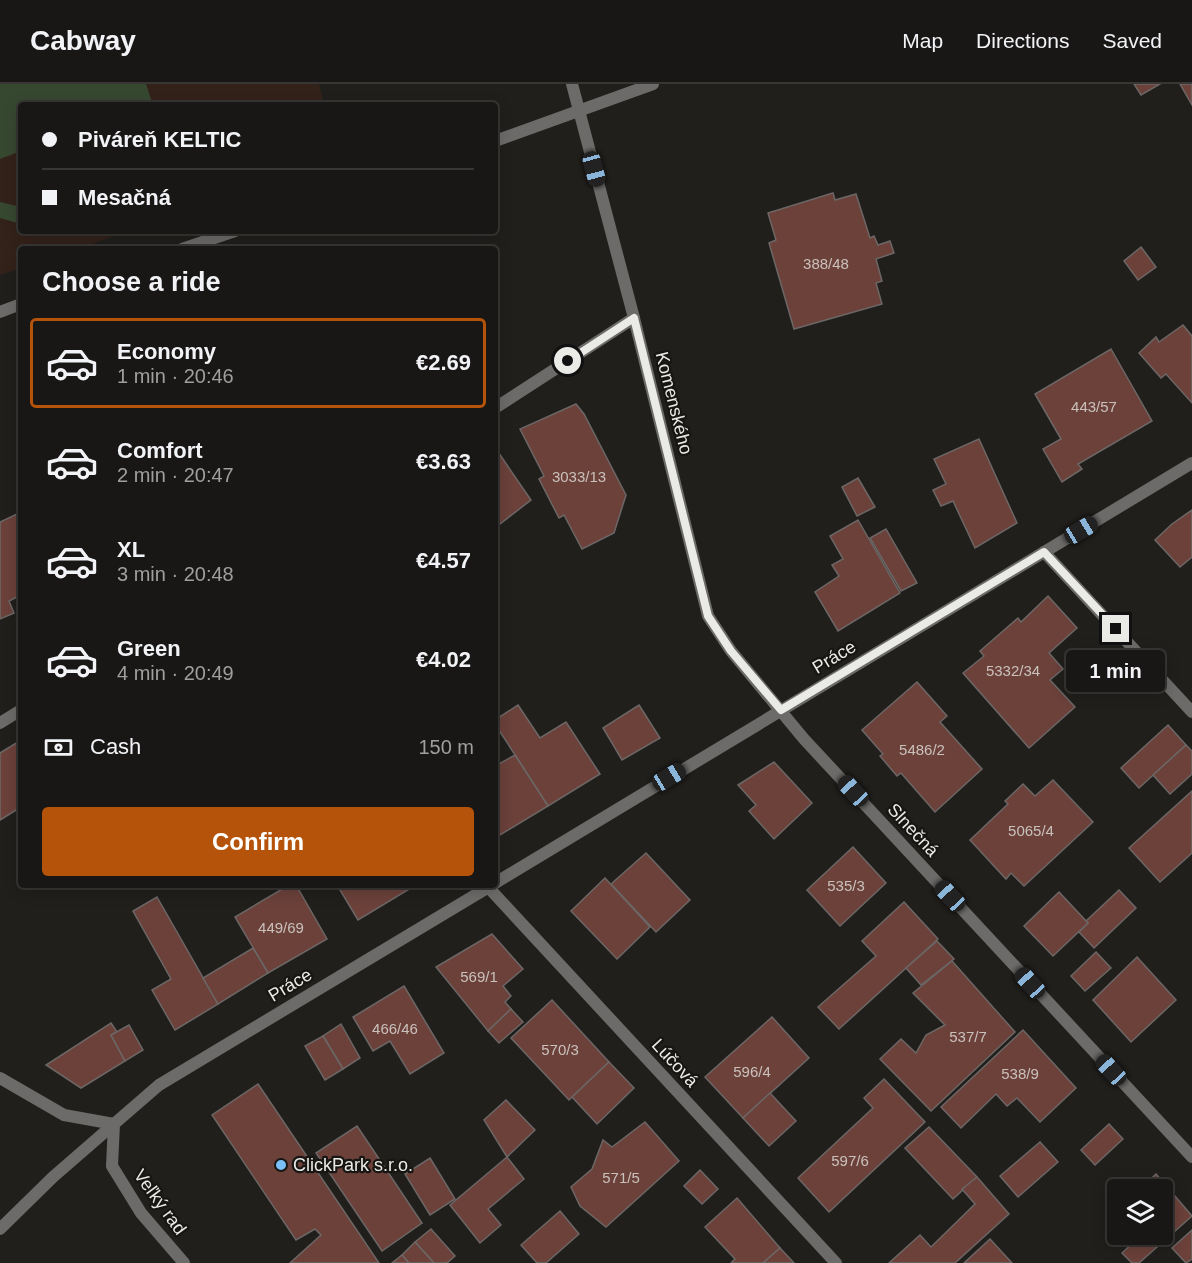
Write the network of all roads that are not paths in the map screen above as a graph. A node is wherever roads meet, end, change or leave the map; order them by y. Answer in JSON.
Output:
{"nodes":[{"id":1,"x":572,"y":84,"type":"edge"},
{"id":2,"x":653,"y":84,"type":"edge"},
{"id":3,"x":578,"y":111,"type":"junction"},
{"id":4,"x":498,"y":140,"type":"edge"},
{"id":5,"x":226,"y":234,"type":"edge"},
{"id":6,"x":191,"y":246,"type":"edge"},
{"id":7,"x":18,"y":305,"type":"edge"},
{"id":8,"x":0,"y":312,"type":"edge"},
{"id":9,"x":634,"y":318,"type":"junction"},
{"id":10,"x":498,"y":406,"type":"edge"},
{"id":11,"x":1192,"y":463,"type":"edge"},
{"id":12,"x":1044,"y":552,"type":"junction"},
{"id":13,"x":781,"y":710,"type":"junction"},
{"id":14,"x":18,"y":712,"type":"edge"},
{"id":15,"x":1192,"y":712,"type":"edge"},
{"id":16,"x":0,"y":723,"type":"edge"},
{"id":17,"x":498,"y":881,"type":"edge"},
{"id":18,"x":487,"y":888,"type":"edge"},
{"id":19,"x":495,"y":888,"type":"edge"},
{"id":20,"x":0,"y":1078,"type":"edge"},
{"id":21,"x":114,"y":1124,"type":"junction"},
{"id":22,"x":1192,"y":1157,"type":"edge"},
{"id":23,"x":0,"y":1229,"type":"edge"},
{"id":24,"x":184,"y":1263,"type":"edge"},
{"id":25,"x":836,"y":1263,"type":"edge"}],
"edges":[{"from":1,"to":3,"type":"street","name":"Komenského"},
{"from":2,"to":3,"type":"street"},
{"from":3,"to":4,"type":"street"},
{"from":3,"to":9,"type":"street","name":"Komenského"},
{"from":5,"to":6,"type":"street"},
{"from":7,"to":8,"type":"street"},
{"from":9,"to":10,"type":"street"},
{"from":9,"to":13,"type":"street","name":"Komenského"},
{"from":11,"to":12,"type":"street","name":"Práce"},
{"from":12,"to":13,"type":"street","name":"Práce"},
{"from":12,"to":15,"type":"street"},
{"from":13,"to":17,"type":"street","name":"Práce"},
{"from":13,"to":22,"type":"street","name":"Slnečná"},
{"from":14,"to":16,"type":"street"},
{"from":18,"to":21,"type":"street","name":"Práce"},
{"from":19,"to":25,"type":"street","name":"Lúčová"},
{"from":20,"to":21,"type":"street"},
{"from":21,"to":23,"type":"street","name":"Práce"},
{"from":21,"to":24,"type":"street","name":"Veľký rad"}]}
